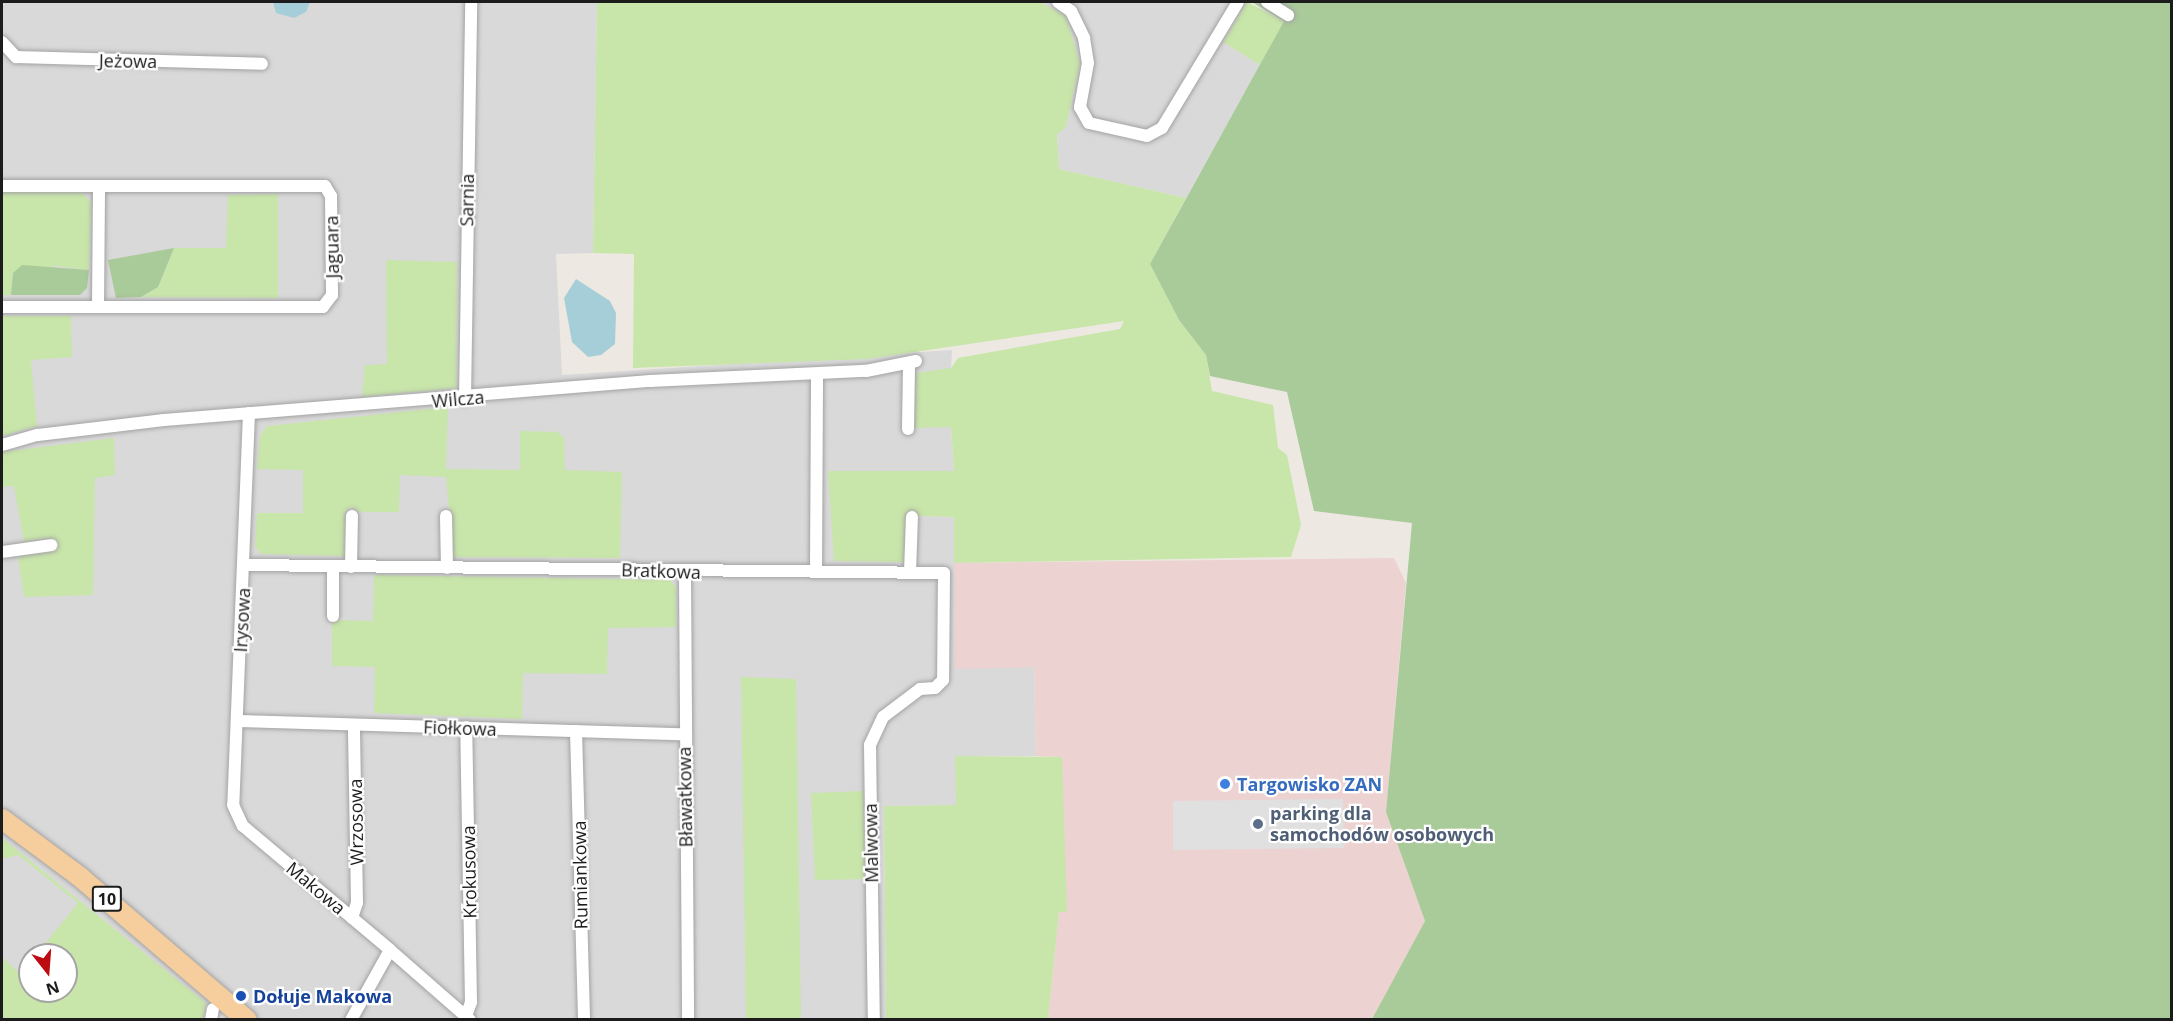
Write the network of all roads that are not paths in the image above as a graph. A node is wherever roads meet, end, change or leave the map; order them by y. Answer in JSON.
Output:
{"nodes":[{"id":1,"x":471,"y":2,"type":"edge"},
{"id":2,"x":1058,"y":2,"type":"edge"},
{"id":3,"x":1238,"y":2,"type":"edge"},
{"id":4,"x":1267,"y":2,"type":"edge"},
{"id":5,"x":1288,"y":15,"type":"dead end"},
{"id":6,"x":2,"y":42,"type":"edge"},
{"id":7,"x":262,"y":64,"type":"dead end"},
{"id":8,"x":2,"y":186,"type":"edge"},
{"id":9,"x":99,"y":186,"type":"junction"},
{"id":10,"x":2,"y":307,"type":"edge"},
{"id":11,"x":98,"y":307,"type":"junction"},
{"id":12,"x":817,"y":375,"type":"junction"},
{"id":13,"x":465,"y":399,"type":"junction"},
{"id":14,"x":249,"y":413,"type":"junction"},
{"id":15,"x":908,"y":429,"type":"dead end"},
{"id":16,"x":2,"y":445,"type":"edge"},
{"id":17,"x":352,"y":516,"type":"dead end"},
{"id":18,"x":446,"y":516,"type":"dead end"},
{"id":19,"x":912,"y":517,"type":"dead end"},
{"id":20,"x":52,"y":545,"type":"dead end"},
{"id":21,"x":2,"y":552,"type":"edge"},
{"id":22,"x":245,"y":565,"type":"junction"},
{"id":23,"x":351,"y":567,"type":"junction"},
{"id":24,"x":333,"y":568,"type":"junction"},
{"id":25,"x":447,"y":568,"type":"junction"},
{"id":26,"x":816,"y":572,"type":"junction"},
{"id":27,"x":910,"y":573,"type":"junction"},
{"id":28,"x":685,"y":574,"type":"junction"},
{"id":29,"x":333,"y":616,"type":"dead end"},
{"id":30,"x":920,"y":689,"type":"joint"},
{"id":31,"x":237,"y":721,"type":"junction"},
{"id":32,"x":354,"y":725,"type":"junction"},
{"id":33,"x":466,"y":728,"type":"junction"},
{"id":34,"x":576,"y":731,"type":"junction"},
{"id":35,"x":683,"y":734,"type":"junction"},
{"id":36,"x":2,"y":819,"type":"edge"},
{"id":37,"x":243,"y":826,"type":"joint"},
{"id":38,"x":352,"y":918,"type":"junction"},
{"id":39,"x":390,"y":950,"type":"junction"},
{"id":40,"x":468,"y":1018,"type":"edge"},
{"id":41,"x":247,"y":1020,"type":"edge"},
{"id":42,"x":351,"y":1020,"type":"edge"},
{"id":43,"x":584,"y":1020,"type":"edge"},
{"id":44,"x":687,"y":1020,"type":"edge"},
{"id":45,"x":874,"y":1020,"type":"edge"}],
"edges":[{"from":1,"to":13,"type":"street","name":"Sarnia"},
{"from":2,"to":3,"type":"street"},
{"from":4,"to":5,"type":"street"},
{"from":6,"to":7,"type":"street","name":"Jeżowa"},
{"from":8,"to":9,"type":"street","name":"Jaguara"},
{"from":9,"to":11,"type":"street"},
{"from":9,"to":11,"type":"street","name":"Jaguara"},
{"from":10,"to":11,"type":"street","name":"Jaguara"},
{"from":12,"to":13,"type":"street","name":"Wilcza"},
{"from":12,"to":15,"type":"street","name":"Wilcza"},
{"from":12,"to":26,"type":"street"},
{"from":13,"to":14,"type":"street","name":"Wilcza"},
{"from":14,"to":16,"type":"street","name":"Wilcza"},
{"from":14,"to":22,"type":"street","name":"Irysowa"},
{"from":17,"to":23,"type":"street"},
{"from":18,"to":25,"type":"street"},
{"from":19,"to":27,"type":"street"},
{"from":20,"to":21,"type":"street"},
{"from":22,"to":24,"type":"street","name":"Bratkowa"},
{"from":22,"to":31,"type":"street","name":"Irysowa"},
{"from":23,"to":24,"type":"street","name":"Bratkowa"},
{"from":23,"to":25,"type":"street","name":"Bratkowa"},
{"from":24,"to":29,"type":"street"},
{"from":25,"to":28,"type":"street","name":"Bratkowa"},
{"from":26,"to":27,"type":"street","name":"Bratkowa"},
{"from":26,"to":28,"type":"street","name":"Bratkowa"},
{"from":27,"to":30,"type":"street","name":"Bratkowa"},
{"from":28,"to":35,"type":"street","name":"Bławatkowa"},
{"from":30,"to":45,"type":"street","name":"Malwowa"},
{"from":31,"to":32,"type":"street","name":"Fiołkowa"},
{"from":31,"to":37,"type":"street","name":"Irysowa"},
{"from":32,"to":33,"type":"street","name":"Fiołkowa"},
{"from":32,"to":38,"type":"street","name":"Wrzosowa"},
{"from":33,"to":34,"type":"street","name":"Fiołkowa"},
{"from":33,"to":40,"type":"street","name":"Krokusowa"},
{"from":34,"to":35,"type":"street","name":"Fiołkowa"},
{"from":34,"to":43,"type":"street","name":"Rumiankowa"},
{"from":35,"to":44,"type":"street","name":"Bławatkowa"},
{"from":36,"to":41,"type":"main road","number":"10"},
{"from":37,"to":38,"type":"street","name":"Makowa"},
{"from":38,"to":39,"type":"street","name":"Makowa"},
{"from":39,"to":40,"type":"street","name":"Makowa"},
{"from":39,"to":42,"type":"street"}]}
